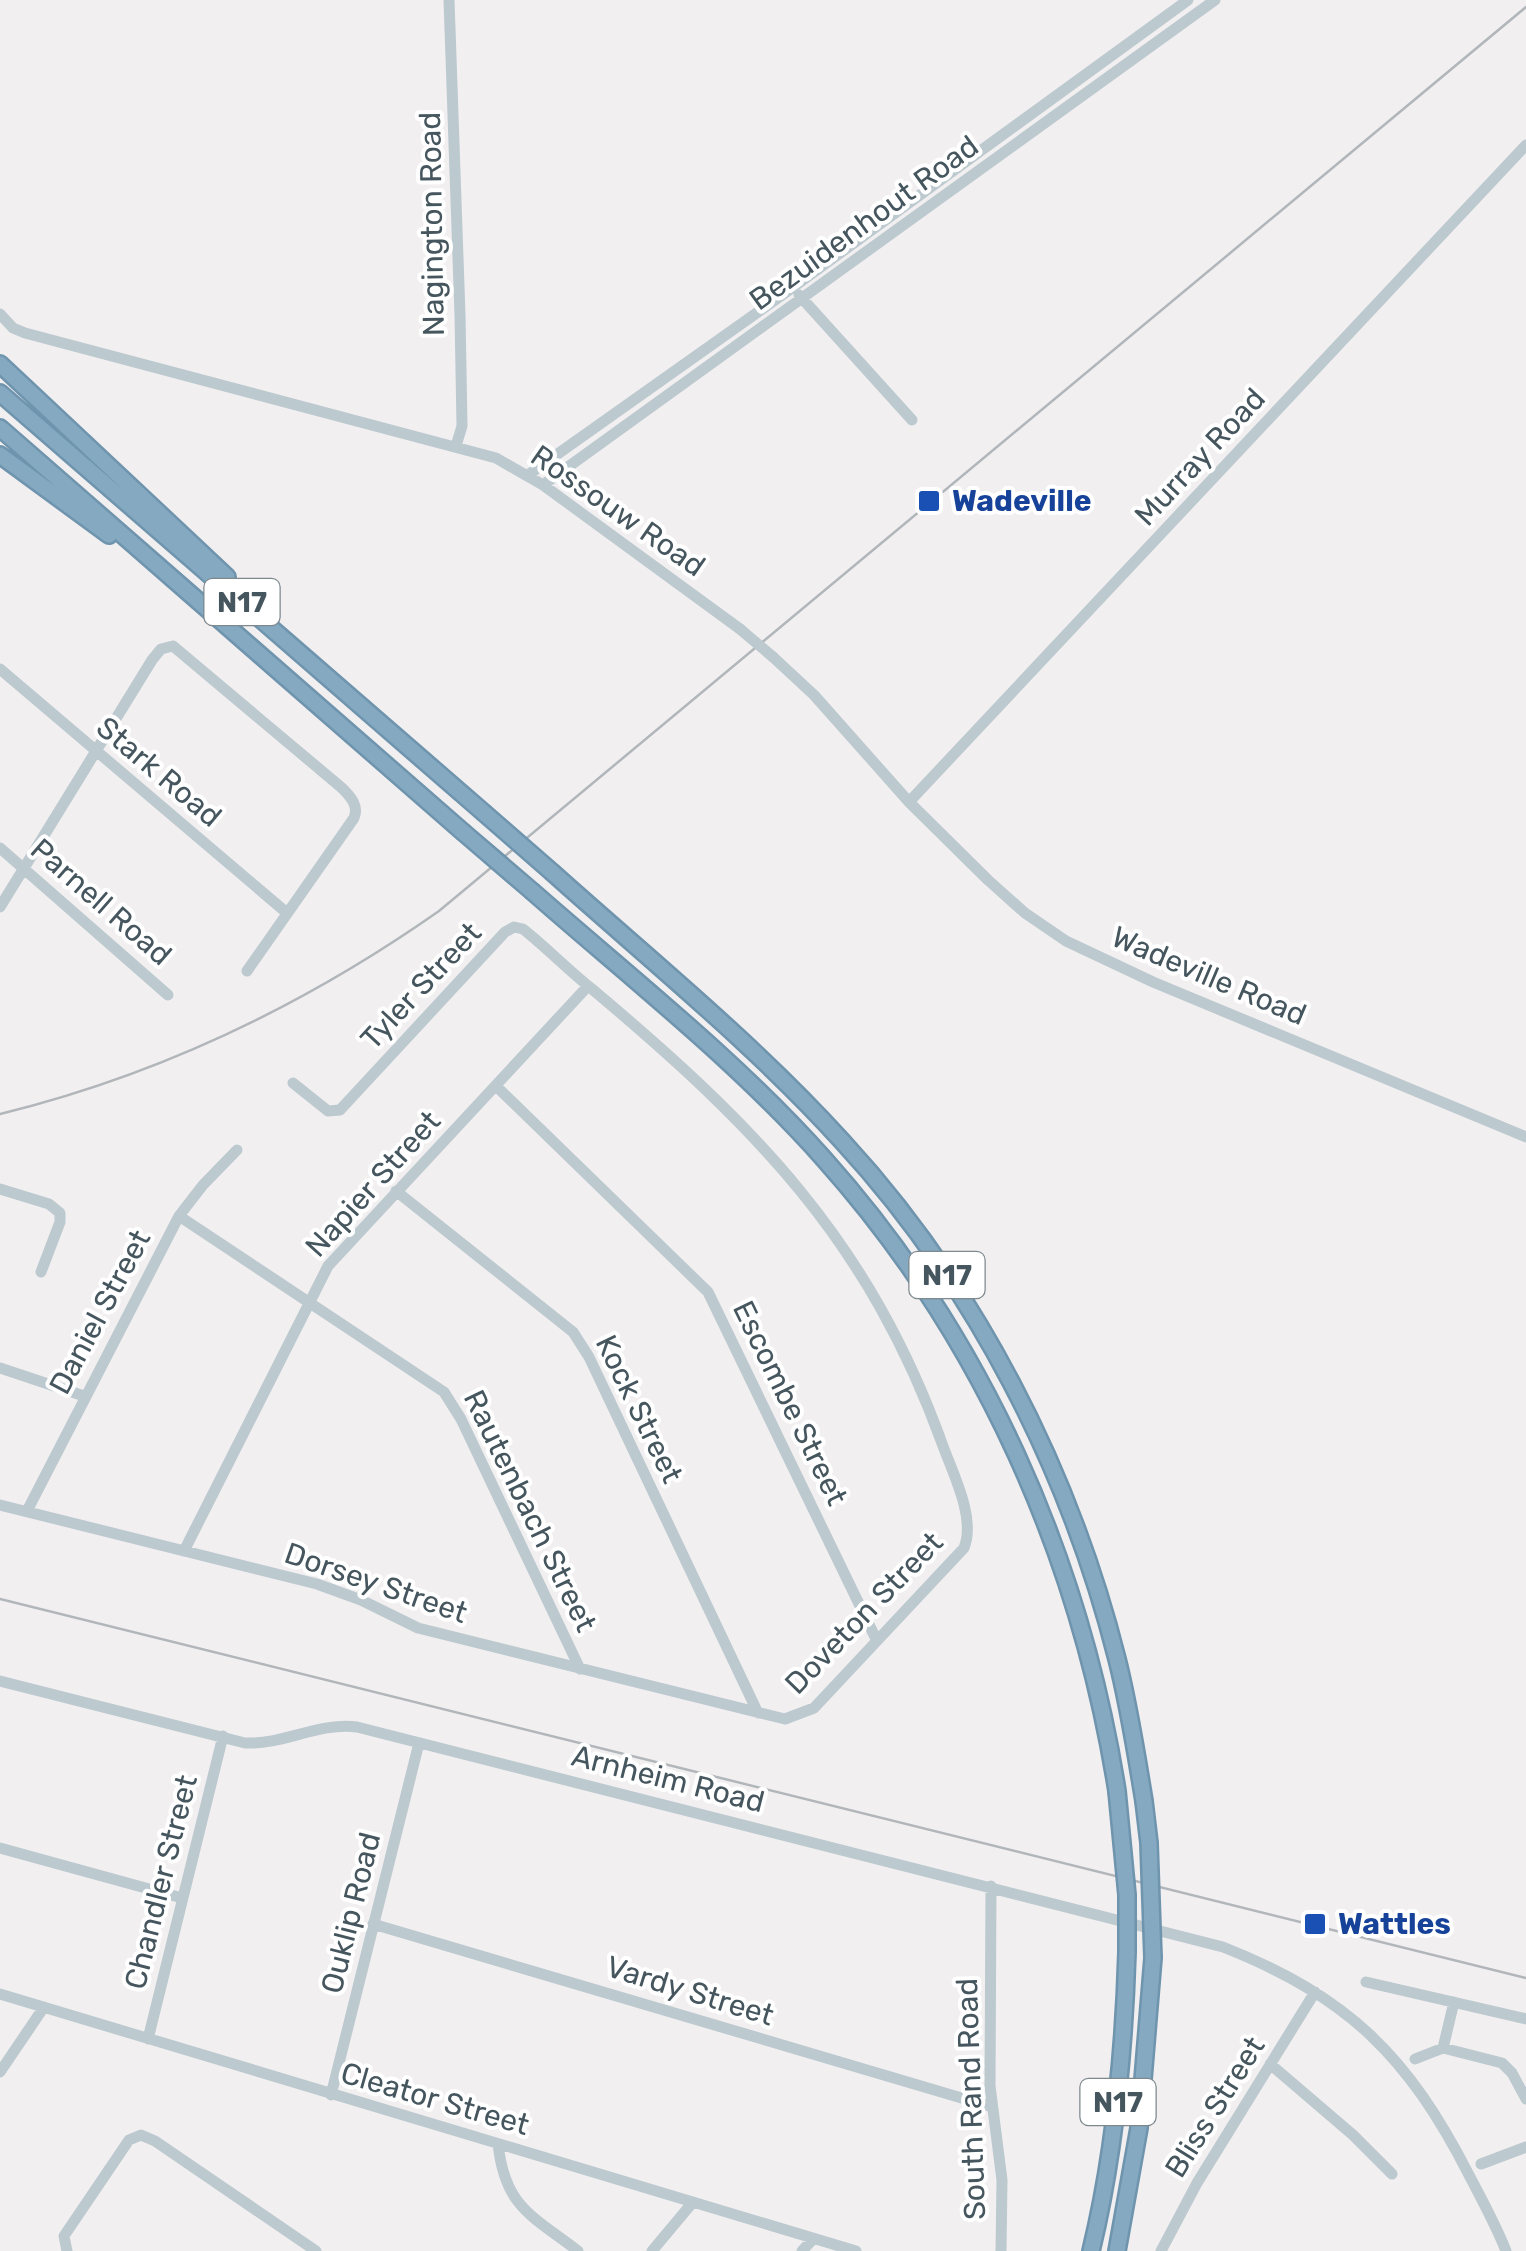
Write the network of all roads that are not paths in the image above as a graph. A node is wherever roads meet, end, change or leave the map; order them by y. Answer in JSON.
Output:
{"nodes":[{"id":1,"x":449,"y":0,"type":"edge"},
{"id":2,"x":1188,"y":0,"type":"edge"},
{"id":3,"x":1215,"y":0,"type":"edge"},
{"id":4,"x":1174,"y":10,"type":"junction"},
{"id":5,"x":1183,"y":23,"type":"junction"},
{"id":6,"x":1066,"y":88,"type":"junction"},
{"id":7,"x":1075,"y":100,"type":"junction"},
{"id":8,"x":1526,"y":145,"type":"edge"},
{"id":9,"x":885,"y":220,"type":"junction"},
{"id":10,"x":894,"y":232,"type":"junction"},
{"id":11,"x":792,"y":288,"type":"junction"},
{"id":12,"x":803,"y":299,"type":"junction"},
{"id":13,"x":0,"y":314,"type":"edge"},
{"id":14,"x":0,"y":364,"type":"edge"},
{"id":15,"x":656,"y":384,"type":"junction"},
{"id":16,"x":0,"y":393,"type":"edge"},
{"id":17,"x":667,"y":396,"type":"junction"},
{"id":18,"x":912,"y":420,"type":"dead end"},
{"id":19,"x":0,"y":428,"type":"edge"},
{"id":20,"x":456,"y":446,"type":"junction"},
{"id":21,"x":0,"y":454,"type":"edge"},
{"id":22,"x":528,"y":475,"type":"junction"},
{"id":23,"x":542,"y":484,"type":"junction"},
{"id":24,"x":151,"y":561,"type":"junction"},
{"id":25,"x":317,"y":668,"type":"junction"},
{"id":26,"x":0,"y":669,"type":"edge"},
{"id":27,"x":96,"y":752,"type":"junction"},
{"id":28,"x":909,"y":802,"type":"junction"},
{"id":29,"x":0,"y":848,"type":"edge"},
{"id":30,"x":24,"y":869,"type":"junction"},
{"id":31,"x":0,"y":907,"type":"edge"},
{"id":32,"x":287,"y":912,"type":"junction"},
{"id":33,"x":247,"y":971,"type":"dead end"},
{"id":34,"x":588,"y":986,"type":"junction"},
{"id":35,"x":168,"y":994,"type":"dead end"},
{"id":36,"x":293,"y":1083,"type":"dead end"},
{"id":37,"x":496,"y":1086,"type":"junction"},
{"id":38,"x":1526,"y":1137,"type":"edge"},
{"id":39,"x":238,"y":1150,"type":"dead end"},
{"id":40,"x":0,"y":1188,"type":"edge"},
{"id":41,"x":396,"y":1191,"type":"junction"},
{"id":42,"x":179,"y":1216,"type":"junction"},
{"id":43,"x":42,"y":1272,"type":"dead end"},
{"id":44,"x":309,"y":1302,"type":"junction"},
{"id":45,"x":0,"y":1368,"type":"edge"},
{"id":46,"x":84,"y":1396,"type":"junction"},
{"id":47,"x":0,"y":1505,"type":"edge"},
{"id":48,"x":27,"y":1511,"type":"junction"},
{"id":49,"x":184,"y":1551,"type":"junction"},
{"id":50,"x":877,"y":1641,"type":"junction"},
{"id":51,"x":580,"y":1669,"type":"junction"},
{"id":52,"x":0,"y":1681,"type":"edge"},
{"id":53,"x":758,"y":1713,"type":"junction"},
{"id":54,"x":794,"y":1718,"type":"joint"},
{"id":55,"x":223,"y":1736,"type":"junction"},
{"id":56,"x":420,"y":1743,"type":"junction"},
{"id":57,"x":0,"y":1848,"type":"edge"},
{"id":58,"x":991,"y":1886,"type":"junction"},
{"id":59,"x":182,"y":1898,"type":"junction"},
{"id":60,"x":373,"y":1924,"type":"junction"},
{"id":61,"x":1366,"y":1982,"type":"dead end"},
{"id":62,"x":1315,"y":1992,"type":"junction"},
{"id":63,"x":0,"y":1994,"type":"edge"},
{"id":64,"x":1454,"y":2002,"type":"junction"},
{"id":65,"x":44,"y":2007,"type":"junction"},
{"id":66,"x":1526,"y":2019,"type":"edge"},
{"id":67,"x":148,"y":2040,"type":"junction"},
{"id":68,"x":1443,"y":2048,"type":"junction"},
{"id":69,"x":1415,"y":2059,"type":"dead end"},
{"id":70,"x":1270,"y":2064,"type":"junction"},
{"id":71,"x":0,"y":2072,"type":"edge"},
{"id":72,"x":331,"y":2094,"type":"junction"},
{"id":73,"x":1526,"y":2099,"type":"edge"},
{"id":74,"x":992,"y":2107,"type":"junction"},
{"id":75,"x":498,"y":2144,"type":"junction"},
{"id":76,"x":1526,"y":2147,"type":"edge"},
{"id":77,"x":1481,"y":2164,"type":"dead end"},
{"id":78,"x":1392,"y":2174,"type":"dead end"},
{"id":79,"x":693,"y":2202,"type":"junction"},
{"id":80,"x":813,"y":2239,"type":"junction"},
{"id":81,"x":66,"y":2251,"type":"edge"},
{"id":82,"x":316,"y":2251,"type":"edge"},
{"id":83,"x":578,"y":2251,"type":"edge"},
{"id":84,"x":652,"y":2251,"type":"edge"},
{"id":85,"x":802,"y":2251,"type":"edge"},
{"id":86,"x":856,"y":2251,"type":"edge"},
{"id":87,"x":1001,"y":2251,"type":"edge"},
{"id":88,"x":1090,"y":2251,"type":"edge"},
{"id":89,"x":1117,"y":2251,"type":"edge"},
{"id":90,"x":1161,"y":2251,"type":"edge"},
{"id":91,"x":1506,"y":2251,"type":"edge"}],
"edges":[{"from":1,"to":20,"type":"street","name":"Nagington Road"},
{"from":2,"to":4,"type":"street","name":"Bezuidenhout Road"},
{"from":3,"to":5,"type":"street","name":"Bezuidenhout Road"},
{"from":4,"to":5,"type":"street"},
{"from":4,"to":6,"type":"street","name":"Bezuidenhout Road"},
{"from":5,"to":7,"type":"street","name":"Bezuidenhout Road"},
{"from":6,"to":7,"type":"street"},
{"from":6,"to":9,"type":"street","name":"Bezuidenhout Road"},
{"from":7,"to":10,"type":"street","name":"Bezuidenhout Road"},
{"from":8,"to":28,"type":"street","name":"Murray Road"},
{"from":9,"to":10,"type":"street"},
{"from":9,"to":11,"type":"street","name":"Bezuidenhout Road"},
{"from":10,"to":12,"type":"street","name":"Bezuidenhout Road"},
{"from":11,"to":12,"type":"street"},
{"from":11,"to":15,"type":"street","name":"Bezuidenhout Road"},
{"from":12,"to":17,"type":"street","name":"Bezuidenhout Road"},
{"from":12,"to":18,"type":"street"},
{"from":13,"to":20,"type":"street","name":"Rossouw Road"},
{"from":14,"to":25,"type":"highway"},
{"from":15,"to":17,"type":"street"},
{"from":15,"to":22,"type":"street","name":"Bezuidenhout Road"},
{"from":16,"to":25,"type":"highway","number":"N17"},
{"from":17,"to":23,"type":"street","name":"Bezuidenhout Road"},
{"from":19,"to":24,"type":"highway","number":"N17"},
{"from":20,"to":22,"type":"street","name":"Rossouw Road"},
{"from":21,"to":24,"type":"highway"},
{"from":22,"to":23,"type":"street","name":"Rossouw Road"},
{"from":23,"to":28,"type":"street","name":"Rossouw Road","bridge":true},
{"from":24,"to":88,"type":"highway","number":"N17","bridge":true},
{"from":25,"to":89,"type":"highway","number":"N17","bridge":true},
{"from":26,"to":27,"type":"street","name":"Stark Road"},
{"from":27,"to":30,"type":"street"},
{"from":27,"to":32,"type":"street","name":"Stark Road"},
{"from":27,"to":32,"type":"street"},
{"from":28,"to":38,"type":"street","name":"Wadeville Road"},
{"from":29,"to":30,"type":"street","name":"Parnell Road"},
{"from":30,"to":31,"type":"street"},
{"from":30,"to":35,"type":"street","name":"Parnell Road"},
{"from":32,"to":33,"type":"street"},
{"from":34,"to":36,"type":"street","name":"Tyler Street"},
{"from":34,"to":37,"type":"street","name":"Napier Street"},
{"from":34,"to":50,"type":"street","name":"Doveton Street"},
{"from":37,"to":41,"type":"street","name":"Napier Street"},
{"from":37,"to":50,"type":"street","name":"Escombe Street"},
{"from":39,"to":42,"type":"street","name":"Daniel Street"},
{"from":40,"to":43,"type":"street"},
{"from":41,"to":44,"type":"street","name":"Napier Street"},
{"from":41,"to":53,"type":"street","name":"Kock Street"},
{"from":42,"to":44,"type":"street","name":"Rautenbach Street"},
{"from":42,"to":46,"type":"street","name":"Daniel Street"},
{"from":44,"to":49,"type":"street","name":"Napier Street"},
{"from":44,"to":51,"type":"street","name":"Rautenbach Street"},
{"from":45,"to":46,"type":"street"},
{"from":46,"to":48,"type":"street","name":"Daniel Street"},
{"from":47,"to":48,"type":"street","name":"Dorsey Street"},
{"from":48,"to":49,"type":"street","name":"Dorsey Street"},
{"from":49,"to":51,"type":"street","name":"Dorsey Street"},
{"from":50,"to":54,"type":"street","name":"Doveton Street"},
{"from":51,"to":53,"type":"street","name":"Dorsey Street"},
{"from":52,"to":55,"type":"street","name":"Arnheim Road"},
{"from":53,"to":54,"type":"street","name":"Dorsey Street"},
{"from":55,"to":56,"type":"street","name":"Arnheim Road"},
{"from":55,"to":59,"type":"street","name":"Chandler Street"},
{"from":56,"to":58,"type":"street","name":"Arnheim Road"},
{"from":56,"to":60,"type":"street","name":"Ouklip Road"},
{"from":57,"to":59,"type":"street"},
{"from":58,"to":62,"type":"street","name":"Arnheim Road"},
{"from":58,"to":74,"type":"street","name":"South Rand Road"},
{"from":59,"to":67,"type":"street","name":"Chandler Street"},
{"from":60,"to":72,"type":"street","name":"Ouklip Road"},
{"from":60,"to":74,"type":"street","name":"Vardy Street"},
{"from":61,"to":64,"type":"street"},
{"from":62,"to":70,"type":"street","name":"Bliss Street"},
{"from":62,"to":91,"type":"street","name":"Arnheim Road"},
{"from":63,"to":65,"type":"street","name":"Cleator Street"},
{"from":64,"to":66,"type":"street"},
{"from":64,"to":68,"type":"street"},
{"from":65,"to":67,"type":"street","name":"Cleator Street"},
{"from":65,"to":71,"type":"street"},
{"from":67,"to":72,"type":"street","name":"Cleator Street"},
{"from":68,"to":69,"type":"street"},
{"from":68,"to":73,"type":"street"},
{"from":70,"to":78,"type":"street"},
{"from":70,"to":90,"type":"street","name":"Bliss Street"},
{"from":72,"to":75,"type":"street","name":"Cleator Street"},
{"from":74,"to":87,"type":"street","name":"South Rand Road"},
{"from":75,"to":79,"type":"street","name":"Cleator Street"},
{"from":75,"to":83,"type":"street"},
{"from":76,"to":77,"type":"street"},
{"from":79,"to":80,"type":"street","name":"Cleator Street"},
{"from":79,"to":84,"type":"street"},
{"from":80,"to":85,"type":"street"},
{"from":80,"to":86,"type":"street","name":"Cleator Street"},
{"from":81,"to":82,"type":"street"}]}
